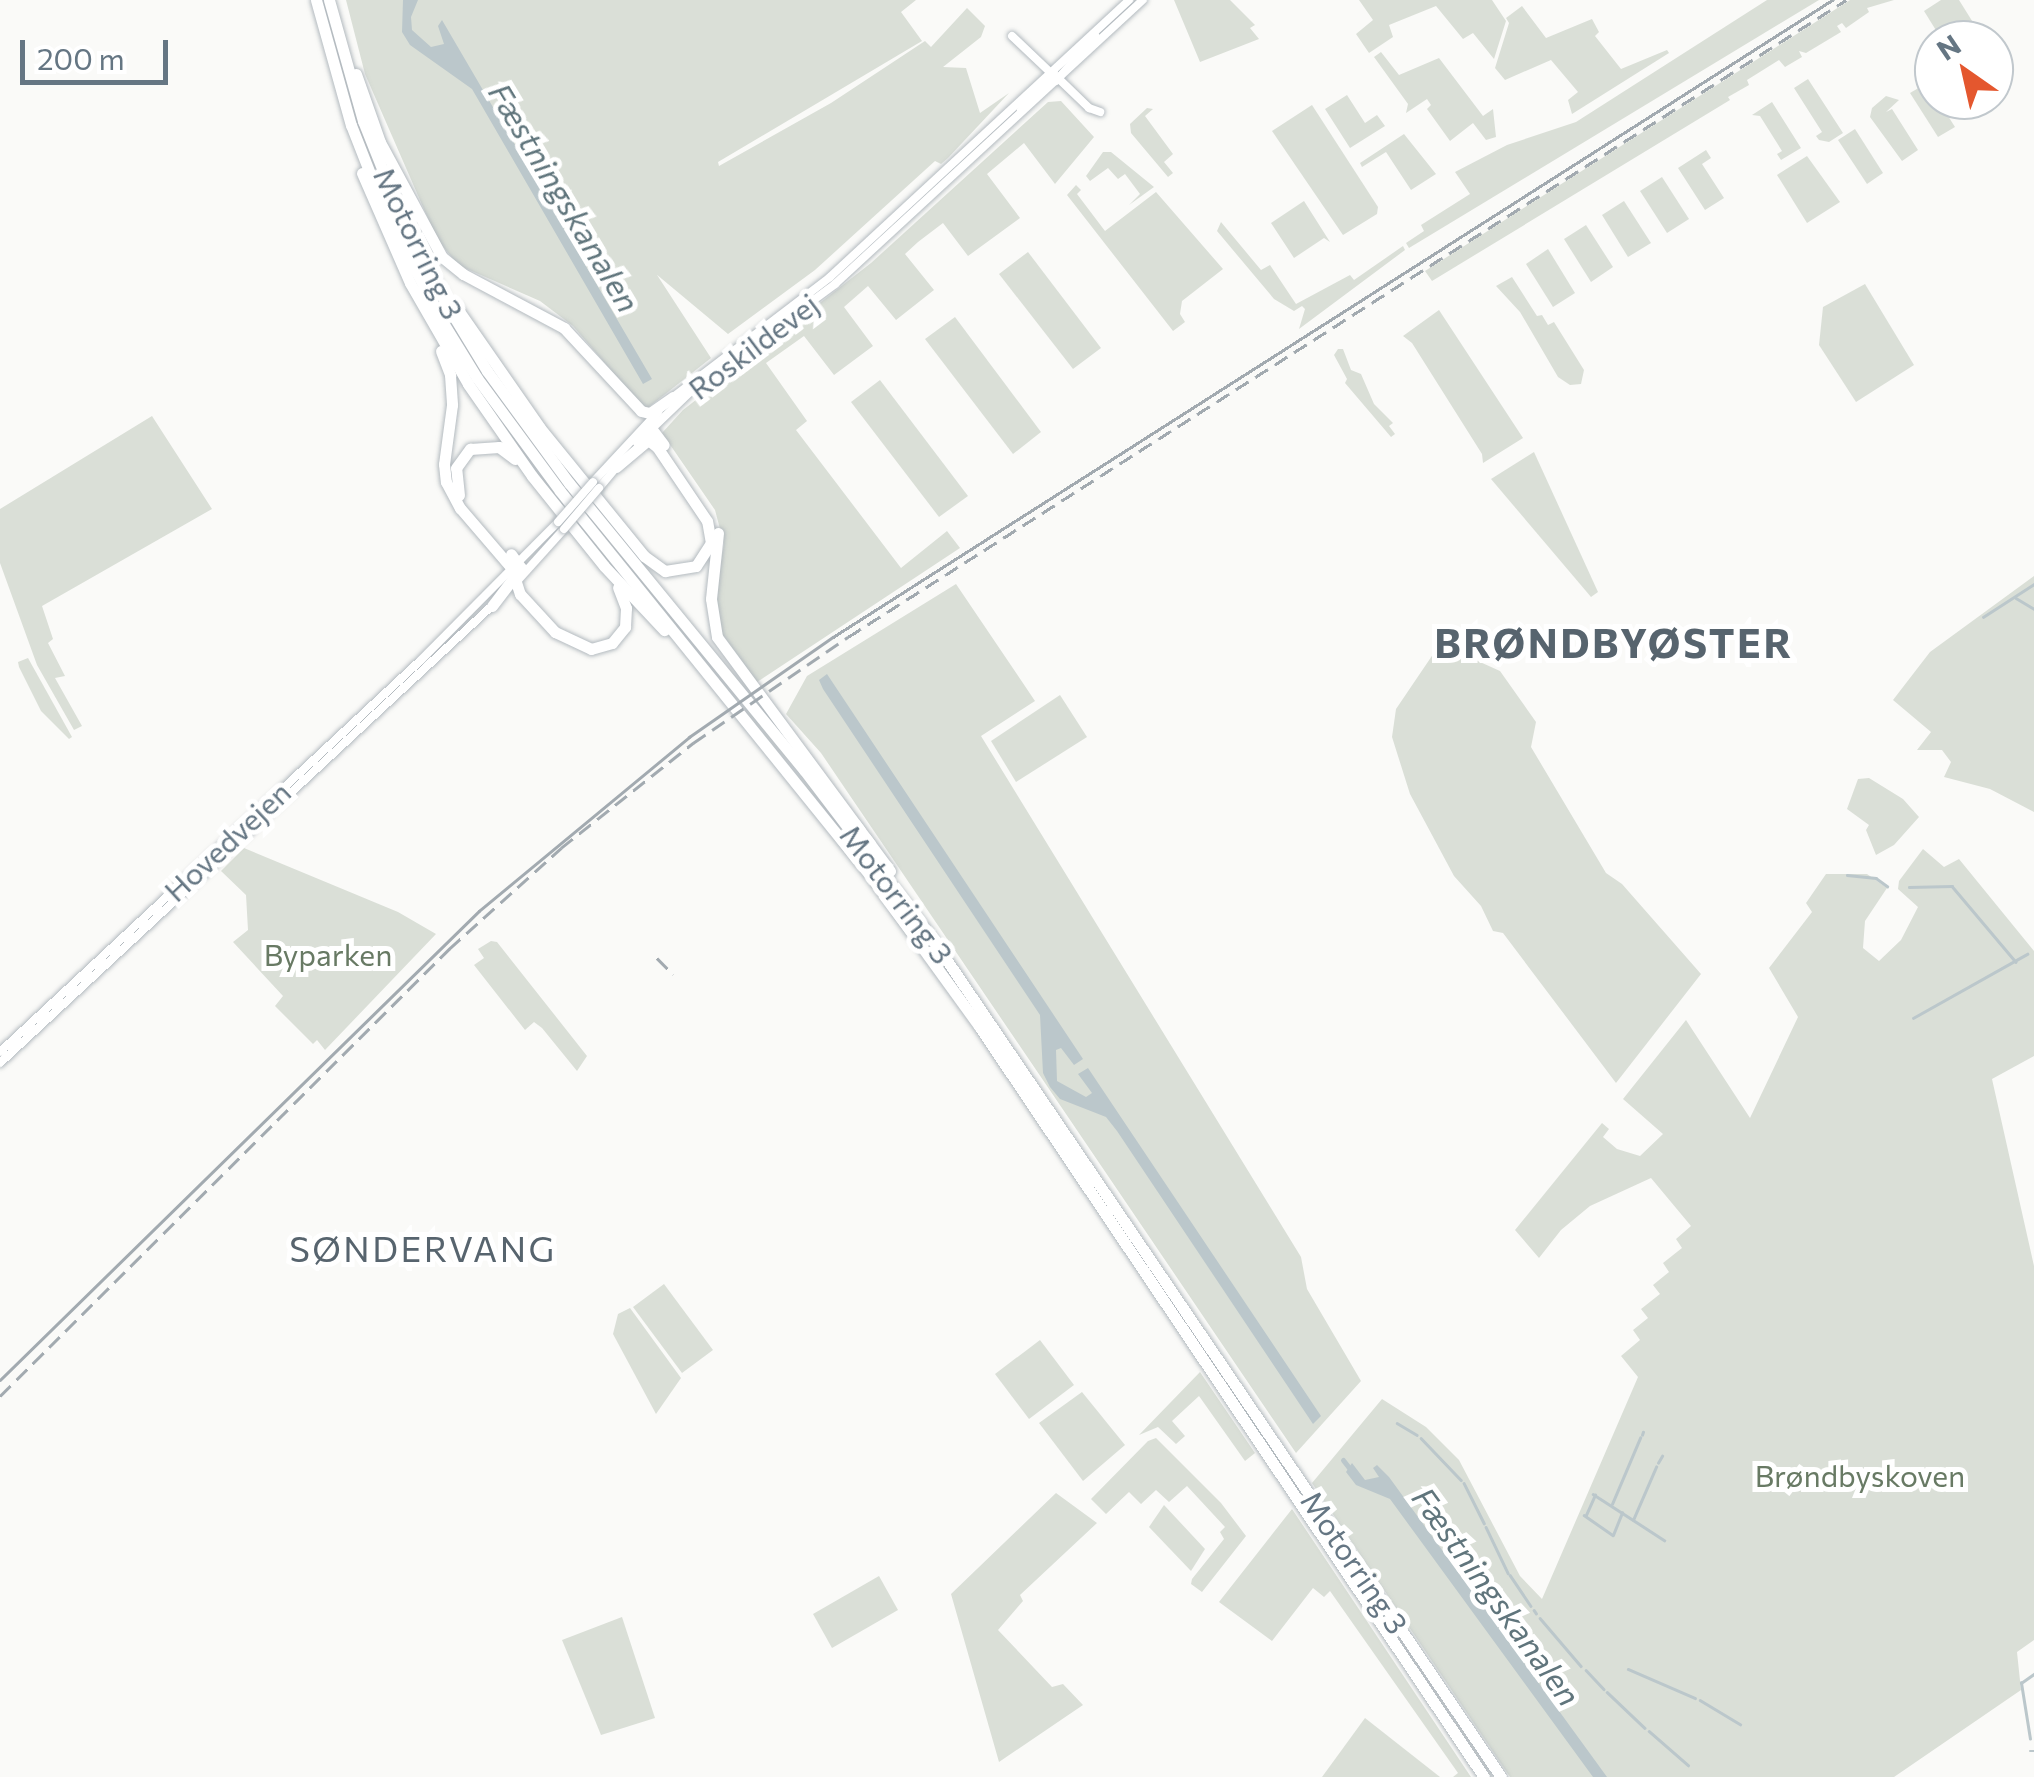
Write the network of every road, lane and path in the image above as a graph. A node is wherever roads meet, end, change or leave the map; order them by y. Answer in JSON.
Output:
{"nodes":[{"id":1,"x":316,"y":0,"type":"edge"},
{"id":2,"x":331,"y":0,"type":"edge"},
{"id":3,"x":1129,"y":0,"type":"edge"},
{"id":4,"x":1142,"y":0,"type":"edge"},
{"id":5,"x":1012,"y":36,"type":"dead end"},
{"id":6,"x":1055,"y":76,"type":"junction"},
{"id":7,"x":1100,"y":112,"type":"dead end"},
{"id":8,"x":351,"y":125,"type":"junction"},
{"id":9,"x":416,"y":246,"type":"junction"},
{"id":10,"x":422,"y":306,"type":"junction"},
{"id":11,"x":673,"y":397,"type":"junction"},
{"id":12,"x":646,"y":428,"type":"junction"},
{"id":13,"x":616,"y":468,"type":"junction"},
{"id":14,"x":532,"y":476,"type":"junction"},
{"id":15,"x":596,"y":485,"type":"junction"},
{"id":16,"x":561,"y":526,"type":"junction"},
{"id":17,"x":604,"y":566,"type":"junction"},
{"id":18,"x":517,"y":572,"type":"junction"},
{"id":19,"x":492,"y":606,"type":"junction"},
{"id":20,"x":454,"y":629,"type":"joint"},
{"id":21,"x":712,"y":678,"type":"junction"},
{"id":22,"x":382,"y":709,"type":"joint"},
{"id":23,"x":929,"y":934,"type":"junction"},
{"id":24,"x":0,"y":1053,"type":"edge"},
{"id":25,"x":0,"y":1063,"type":"edge"},
{"id":26,"x":1484,"y":1777,"type":"edge"},
{"id":27,"x":1504,"y":1777,"type":"edge"}],
"edges":[{"from":1,"to":8,"type":"highway","name":"Motorring 3"},
{"from":2,"to":9,"type":"highway","name":"Motorring 3"},
{"from":2,"to":11,"type":"highway"},
{"from":3,"to":6,"type":"main road"},
{"from":4,"to":6,"type":"main road","name":"Roskildevej"},
{"from":5,"to":6,"type":"main road"},
{"from":6,"to":7,"type":"main road"},
{"from":6,"to":11,"type":"main road","name":"Roskildevej"},
{"from":6,"to":12,"type":"main road","name":"Roskildevej"},
{"from":8,"to":10,"type":"highway"},
{"from":8,"to":21,"type":"highway","name":"Motorring 3"},
{"from":9,"to":13,"type":"highway"},
{"from":9,"to":23,"type":"highway","name":"Motorring 3"},
{"from":10,"to":14,"type":"highway"},
{"from":10,"to":18,"type":"highway"},
{"from":11,"to":12,"type":"main road","name":"Roskildevej"},
{"from":12,"to":13,"type":"main road","name":"Roskildevej"},
{"from":12,"to":15,"type":"main road","name":"Roskildevej"},
{"from":12,"to":23,"type":"highway"},
{"from":13,"to":15,"type":"main road","name":"Roskildevej"},
{"from":14,"to":17,"type":"highway"},
{"from":14,"to":18,"type":"highway"},
{"from":15,"to":16,"type":"main road","name":"Roskildevej","bridge":true},
{"from":16,"to":18,"type":"main road","name":"Roskildevej"},
{"from":16,"to":18,"type":"main road","name":"Roskildevej"},
{"from":17,"to":18,"type":"highway"},
{"from":17,"to":21,"type":"highway"},
{"from":18,"to":19,"type":"highway"},
{"from":18,"to":19,"type":"main road","name":"Roskildevej"},
{"from":18,"to":20,"type":"main road","name":"Roskildevej"},
{"from":19,"to":22,"type":"main road","name":"Roskildevej"},
{"from":20,"to":24,"type":"main road","name":"Hovedvejen"},
{"from":21,"to":26,"type":"highway","name":"Motorring 3"},
{"from":22,"to":25,"type":"main road","name":"Hovedvejen"},
{"from":23,"to":27,"type":"highway","name":"Motorring 3"}]}
